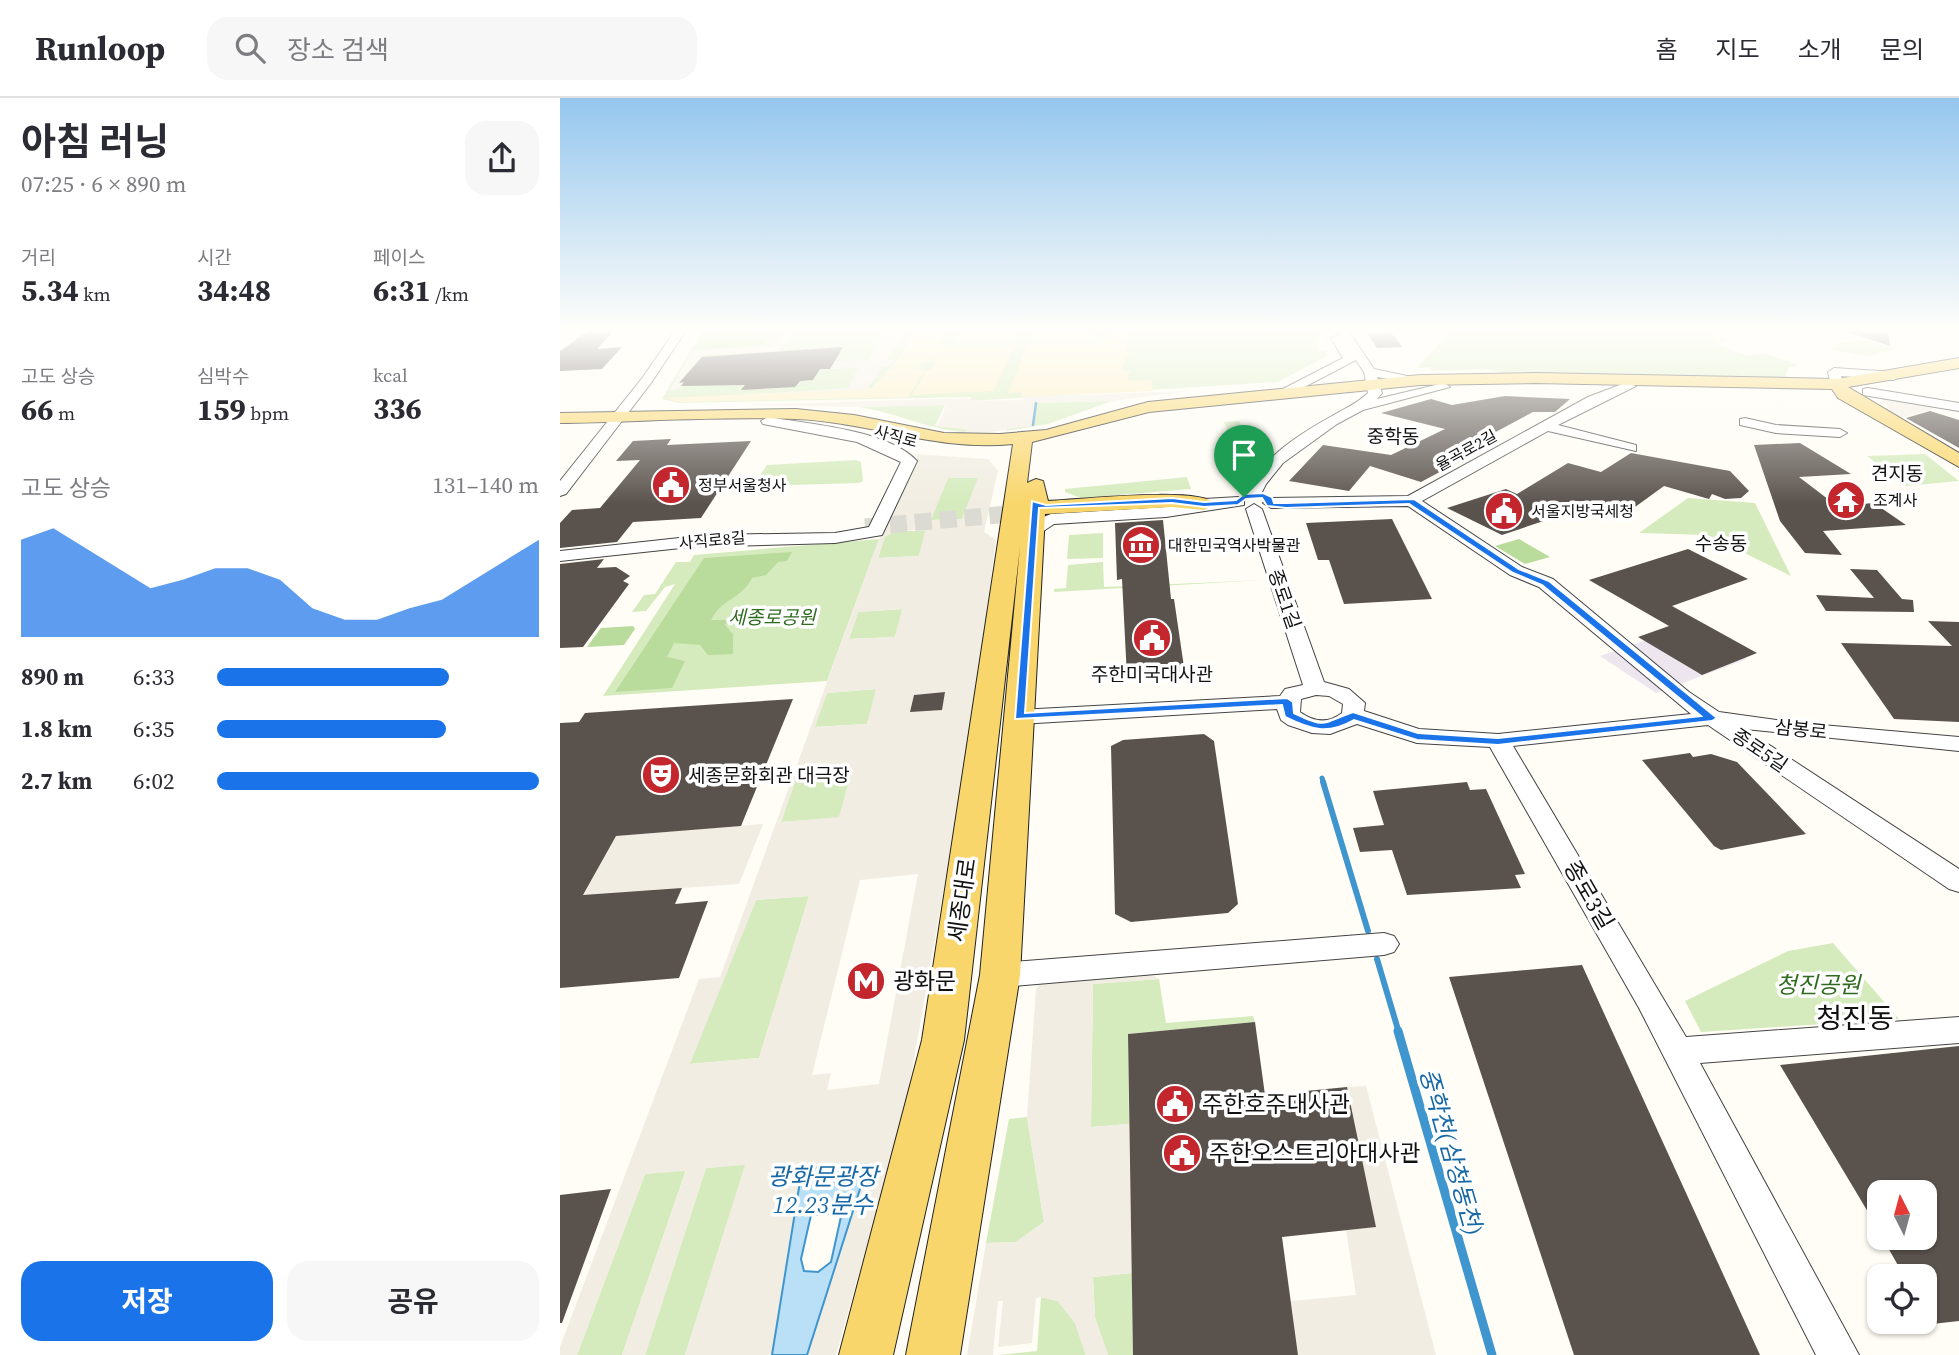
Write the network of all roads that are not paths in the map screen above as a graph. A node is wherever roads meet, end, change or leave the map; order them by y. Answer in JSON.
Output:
{"nodes":[{"id":1,"x":639,"y":388,"type":"edge"},
{"id":2,"x":1317,"y":388,"type":"edge"},
{"id":3,"x":1319,"y":388,"type":"edge"},
{"id":4,"x":1331,"y":388,"type":"edge"},
{"id":5,"x":1352,"y":388,"type":"edge"},
{"id":6,"x":1377,"y":388,"type":"edge"},
{"id":7,"x":1420,"y":388,"type":"edge"},
{"id":8,"x":1460,"y":388,"type":"edge"},
{"id":9,"x":1620,"y":388,"type":"edge"},
{"id":10,"x":1681,"y":388,"type":"edge"},
{"id":11,"x":1832,"y":388,"type":"edge"},
{"id":12,"x":1845,"y":388,"type":"edge"},
{"id":13,"x":1856,"y":388,"type":"edge"},
{"id":14,"x":1886,"y":388,"type":"edge"},
{"id":15,"x":1370,"y":389,"type":"junction"},
{"id":16,"x":1868,"y":391,"type":"junction"},
{"id":17,"x":1589,"y":393,"type":"junction"},
{"id":18,"x":1816,"y":399,"type":"junction"},
{"id":19,"x":1959,"y":407,"type":"edge"},
{"id":20,"x":1343,"y":415,"type":"junction"},
{"id":21,"x":1879,"y":415,"type":"junction"},
{"id":22,"x":560,"y":418,"type":"edge"},
{"id":23,"x":615,"y":421,"type":"junction"},
{"id":24,"x":768,"y":421,"type":"junction"},
{"id":25,"x":1745,"y":422,"type":"dead end"},
{"id":26,"x":560,"y":426,"type":"edge"},
{"id":27,"x":1546,"y":426,"type":"junction"},
{"id":28,"x":1840,"y":433,"type":"dead end"},
{"id":29,"x":1029,"y":445,"type":"junction"},
{"id":30,"x":1631,"y":448,"type":"dead end"},
{"id":31,"x":1959,"y":461,"type":"edge"},
{"id":32,"x":560,"y":491,"type":"edge"},
{"id":33,"x":1411,"y":501,"type":"junction"},
{"id":34,"x":1035,"y":502,"type":"junction"},
{"id":35,"x":1258,"y":503,"type":"junction"},
{"id":36,"x":1204,"y":504,"type":"junction"},
{"id":37,"x":1073,"y":509,"type":"dead end"},
{"id":38,"x":1033,"y":533,"type":"junction"},
{"id":39,"x":560,"y":556,"type":"edge"},
{"id":40,"x":1315,"y":688,"type":"junction"},
{"id":41,"x":1287,"y":702,"type":"junction"},
{"id":42,"x":1353,"y":716,"type":"junction"},
{"id":43,"x":1019,"y":717,"type":"junction"},
{"id":44,"x":1712,"y":718,"type":"junction"},
{"id":45,"x":1498,"y":741,"type":"junction"},
{"id":46,"x":1959,"y":744,"type":"edge"},
{"id":47,"x":1954,"y":873,"type":"edge"},
{"id":48,"x":1384,"y":944,"type":"dead end"},
{"id":49,"x":1000,"y":975,"type":"junction"},
{"id":50,"x":1959,"y":1030,"type":"edge"},
{"id":51,"x":1678,"y":1051,"type":"junction"},
{"id":52,"x":866,"y":1355,"type":"edge"},
{"id":53,"x":933,"y":1355,"type":"edge"},
{"id":54,"x":1838,"y":1355,"type":"edge"}],
"edges":[{"from":1,"to":23,"type":"street"},
{"from":2,"to":29,"type":"main road","name":"사직로"},
{"from":3,"to":29,"type":"main road","name":"사직로"},
{"from":4,"to":20,"type":"street"},
{"from":5,"to":15,"type":"main road","name":"사직로"},
{"from":6,"to":15,"type":"main road"},
{"from":7,"to":15,"type":"main road"},
{"from":8,"to":17,"type":"main road"},
{"from":9,"to":17,"type":"main road"},
{"from":10,"to":18,"type":"main road"},
{"from":11,"to":18,"type":"main road"},
{"from":12,"to":21,"type":"main road"},
{"from":13,"to":16,"type":"main road"},
{"from":14,"to":16,"type":"main road"},
{"from":15,"to":20,"type":"street"},
{"from":16,"to":19,"type":"street"},
{"from":17,"to":27,"type":"street","name":"율곡로2길"},
{"from":18,"to":21,"type":"main road"},
{"from":20,"to":35,"type":"street"},
{"from":21,"to":31,"type":"main road"},
{"from":22,"to":23,"type":"main road","name":"사직로"},
{"from":23,"to":24,"type":"main road","name":"사직로"},
{"from":23,"to":26,"type":"main road","name":"사직로"},
{"from":23,"to":29,"type":"main road","name":"사직로"},
{"from":23,"to":32,"type":"street"},
{"from":24,"to":29,"type":"main road","name":"사직로"},
{"from":24,"to":39,"type":"street","name":"사직로8길"},
{"from":25,"to":28,"type":"street"},
{"from":27,"to":30,"type":"street"},
{"from":27,"to":33,"type":"street","name":"율곡로2길"},
{"from":29,"to":34,"type":"main road","name":"세종대로"},
{"from":29,"to":52,"type":"main road","name":"세종대로"},
{"from":33,"to":35,"type":"street"},
{"from":33,"to":44,"type":"street","name":"종로5길"},
{"from":34,"to":36,"type":"main road"},
{"from":34,"to":38,"type":"main road","name":"세종대로"},
{"from":35,"to":36,"type":"street"},
{"from":35,"to":40,"type":"street","name":"종로1길"},
{"from":36,"to":37,"type":"street"},
{"from":36,"to":38,"type":"street"},
{"from":38,"to":43,"type":"main road","name":"세종대로"},
{"from":40,"to":41,"type":"street"},
{"from":40,"to":42,"type":"street"},
{"from":41,"to":42,"type":"street"},
{"from":41,"to":43,"type":"street"},
{"from":42,"to":45,"type":"street","name":"삼봉로"},
{"from":43,"to":49,"type":"main road","name":"세종대로"},
{"from":44,"to":45,"type":"street","name":"삼봉로"},
{"from":44,"to":46,"type":"street","name":"삼봉로"},
{"from":44,"to":47,"type":"street","name":"종로5길"},
{"from":45,"to":51,"type":"street","name":"종로3길"},
{"from":48,"to":49,"type":"street"},
{"from":49,"to":53,"type":"main road","name":"세종대로"},
{"from":50,"to":51,"type":"street"},
{"from":51,"to":54,"type":"street","name":"종로3길"}]}
